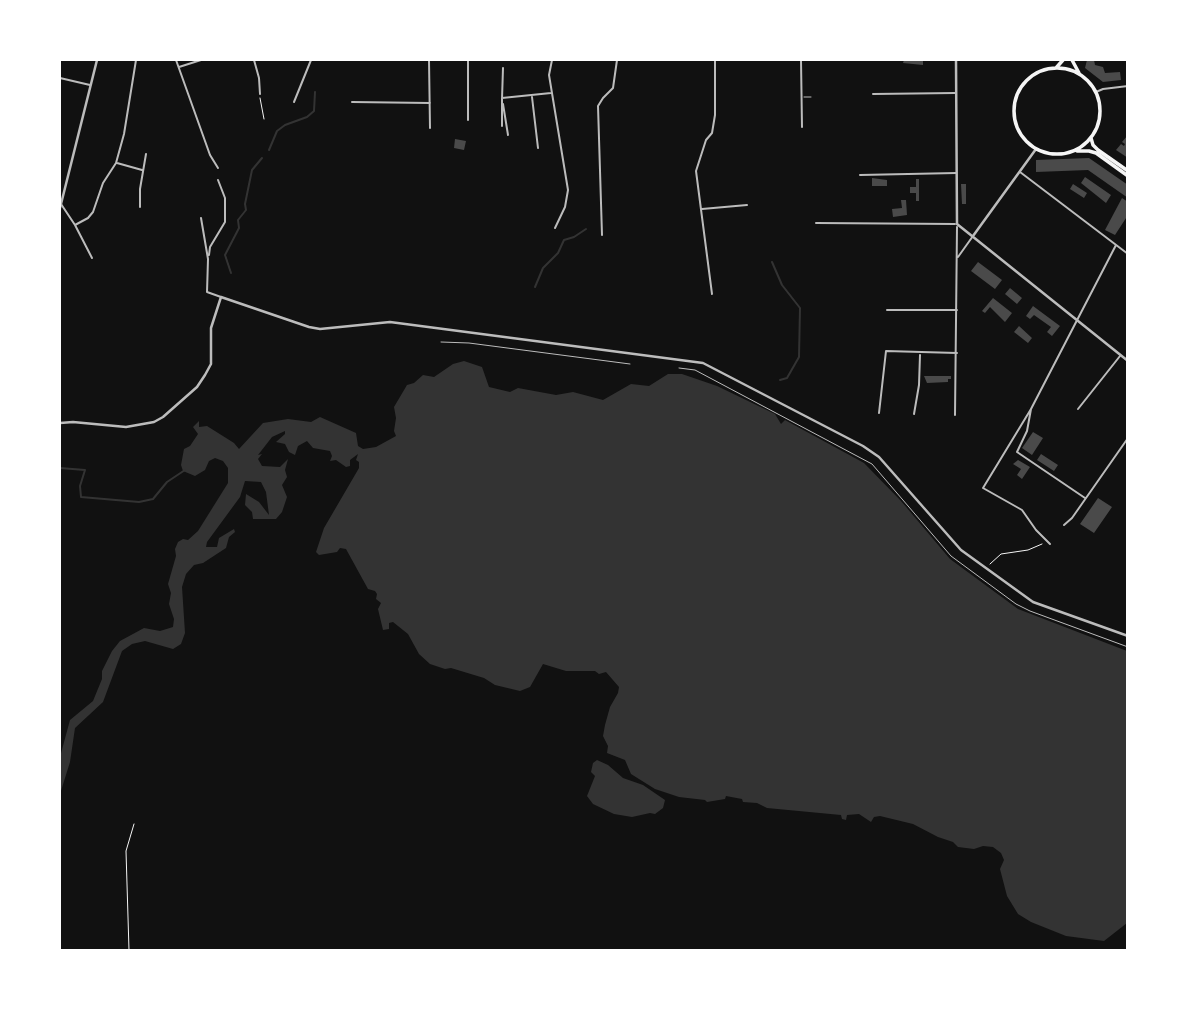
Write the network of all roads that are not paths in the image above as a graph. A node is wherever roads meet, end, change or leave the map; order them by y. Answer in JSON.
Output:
{"nodes":[{"id":1,"x":97,"y":60,"type":"edge"},
{"id":2,"x":136,"y":60,"type":"edge"},
{"id":3,"x":176,"y":60,"type":"edge"},
{"id":4,"x":201,"y":60,"type":"edge"},
{"id":5,"x":254,"y":60,"type":"edge"},
{"id":6,"x":310,"y":60,"type":"edge"},
{"id":7,"x":429,"y":60,"type":"edge"},
{"id":8,"x":468,"y":60,"type":"edge"},
{"id":9,"x":552,"y":60,"type":"edge"},
{"id":10,"x":617,"y":60,"type":"edge"},
{"id":11,"x":715,"y":60,"type":"edge"},
{"id":12,"x":801,"y":60,"type":"edge"},
{"id":13,"x":956,"y":60,"type":"edge"},
{"id":14,"x":1063,"y":60,"type":"edge"},
{"id":15,"x":1072,"y":60,"type":"edge"},
{"id":16,"x":178,"y":67,"type":"junction"},
{"id":17,"x":503,"y":68,"type":"dead end"},
{"id":18,"x":1054,"y":69,"type":"junction"},
{"id":19,"x":1080,"y":75,"type":"junction"},
{"id":20,"x":60,"y":78,"type":"edge"},
{"id":21,"x":91,"y":85,"type":"junction"},
{"id":22,"x":1128,"y":86,"type":"edge"},
{"id":23,"x":1096,"y":92,"type":"junction"},
{"id":24,"x":552,"y":93,"type":"junction"},
{"id":25,"x":956,"y":93,"type":"junction"},
{"id":26,"x":260,"y":94,"type":"road end"},
{"id":27,"x":873,"y":94,"type":"dead end"},
{"id":28,"x":532,"y":96,"type":"junction"},
{"id":29,"x":801,"y":97,"type":"junction"},
{"id":30,"x":811,"y":97,"type":"dead end"},
{"id":31,"x":502,"y":98,"type":"junction"},
{"id":32,"x":294,"y":102,"type":"dead end"},
{"id":33,"x":352,"y":102,"type":"dead end"},
{"id":34,"x":430,"y":103,"type":"junction"},
{"id":35,"x":468,"y":120,"type":"dead end"},
{"id":36,"x":502,"y":126,"type":"dead end"},
{"id":37,"x":802,"y":127,"type":"dead end"},
{"id":38,"x":430,"y":128,"type":"dead end"},
{"id":39,"x":508,"y":135,"type":"dead end"},
{"id":40,"x":1091,"y":138,"type":"junction"},
{"id":41,"x":538,"y":148,"type":"dead end"},
{"id":42,"x":1036,"y":149,"type":"junction"},
{"id":43,"x":1071,"y":152,"type":"junction"},
{"id":44,"x":146,"y":154,"type":"dead end"},
{"id":45,"x":116,"y":163,"type":"junction"},
{"id":46,"x":218,"y":168,"type":"dead end"},
{"id":47,"x":144,"y":171,"type":"junction"},
{"id":48,"x":1128,"y":171,"type":"edge"},
{"id":49,"x":1019,"y":172,"type":"junction"},
{"id":50,"x":957,"y":173,"type":"junction"},
{"id":51,"x":860,"y":175,"type":"dead end"},
{"id":52,"x":1128,"y":176,"type":"edge"},
{"id":53,"x":218,"y":180,"type":"dead end"},
{"id":54,"x":747,"y":205,"type":"dead end"},
{"id":55,"x":60,"y":206,"type":"edge"},
{"id":56,"x":140,"y":206,"type":"dead end"},
{"id":57,"x":701,"y":209,"type":"junction"},
{"id":58,"x":201,"y":218,"type":"dead end"},
{"id":59,"x":816,"y":223,"type":"dead end"},
{"id":60,"x":957,"y":224,"type":"junction"},
{"id":61,"x":75,"y":225,"type":"junction"},
{"id":62,"x":555,"y":228,"type":"dead end"},
{"id":63,"x":602,"y":235,"type":"dead end"},
{"id":64,"x":973,"y":236,"type":"junction"},
{"id":65,"x":1116,"y":245,"type":"junction"},
{"id":66,"x":1128,"y":254,"type":"edge"},
{"id":67,"x":92,"y":258,"type":"dead end"},
{"id":68,"x":957,"y":258,"type":"junction"},
{"id":69,"x":208,"y":260,"type":"junction"},
{"id":70,"x":712,"y":294,"type":"dead end"},
{"id":71,"x":220,"y":297,"type":"junction"},
{"id":72,"x":887,"y":310,"type":"dead end"},
{"id":73,"x":958,"y":310,"type":"junction"},
{"id":74,"x":1078,"y":320,"type":"junction"},
{"id":75,"x":441,"y":342,"type":"dead end"},
{"id":76,"x":958,"y":353,"type":"junction"},
{"id":77,"x":920,"y":354,"type":"junction"},
{"id":78,"x":1121,"y":356,"type":"junction"},
{"id":79,"x":1127,"y":359,"type":"edge"},
{"id":80,"x":631,"y":364,"type":"dead end"},
{"id":81,"x":680,"y":368,"type":"dead end"},
{"id":82,"x":1031,"y":408,"type":"junction"},
{"id":83,"x":1079,"y":410,"type":"dead end"},
{"id":84,"x":879,"y":413,"type":"dead end"},
{"id":85,"x":914,"y":414,"type":"dead end"},
{"id":86,"x":955,"y":415,"type":"dead end"},
{"id":87,"x":60,"y":423,"type":"edge"},
{"id":88,"x":1128,"y":438,"type":"edge"},
{"id":89,"x":1085,"y":498,"type":"junction"},
{"id":90,"x":1064,"y":525,"type":"dead end"},
{"id":91,"x":1051,"y":544,"type":"dead end"},
{"id":92,"x":1128,"y":636,"type":"edge"},
{"id":93,"x":1128,"y":647,"type":"edge"}],
"edges":[{"from":1,"to":21,"type":"street"},
{"from":2,"to":45,"type":"street"},
{"from":3,"to":16,"type":"street"},
{"from":4,"to":16,"type":"street"},
{"from":5,"to":26,"type":"street"},
{"from":6,"to":32,"type":"street"},
{"from":7,"to":34,"type":"street"},
{"from":8,"to":35,"type":"street"},
{"from":9,"to":24,"type":"street"},
{"from":10,"to":63,"type":"street"},
{"from":11,"to":57,"type":"street"},
{"from":12,"to":29,"type":"street"},
{"from":13,"to":25,"type":"street"},
{"from":14,"to":18,"type":"main road"},
{"from":15,"to":19,"type":"main road"},
{"from":16,"to":46,"type":"street"},
{"from":17,"to":31,"type":"street"},
{"from":18,"to":19,"type":"main road"},
{"from":18,"to":42,"type":"main road"},
{"from":19,"to":23,"type":"main road"},
{"from":20,"to":21,"type":"street"},
{"from":21,"to":55,"type":"street"},
{"from":22,"to":23,"type":"street"},
{"from":23,"to":40,"type":"main road"},
{"from":24,"to":28,"type":"street"},
{"from":24,"to":62,"type":"street"},
{"from":25,"to":27,"type":"street"},
{"from":25,"to":50,"type":"street"},
{"from":28,"to":31,"type":"street"},
{"from":28,"to":41,"type":"street"},
{"from":29,"to":30,"type":"street"},
{"from":29,"to":37,"type":"street"},
{"from":31,"to":36,"type":"street"},
{"from":31,"to":39,"type":"street"},
{"from":33,"to":34,"type":"street"},
{"from":34,"to":38,"type":"street"},
{"from":40,"to":43,"type":"main road"},
{"from":40,"to":48,"type":"main road"},
{"from":42,"to":43,"type":"main road"},
{"from":42,"to":49,"type":"street"},
{"from":43,"to":52,"type":"main road"},
{"from":44,"to":47,"type":"street"},
{"from":45,"to":47,"type":"street"},
{"from":45,"to":61,"type":"street"},
{"from":47,"to":56,"type":"street"},
{"from":49,"to":64,"type":"street"},
{"from":49,"to":65,"type":"street"},
{"from":50,"to":51,"type":"street"},
{"from":50,"to":60,"type":"street"},
{"from":53,"to":69,"type":"street"},
{"from":54,"to":57,"type":"street"},
{"from":55,"to":61,"type":"street"},
{"from":57,"to":70,"type":"street"},
{"from":58,"to":69,"type":"street"},
{"from":59,"to":60,"type":"street"},
{"from":60,"to":64,"type":"street"},
{"from":60,"to":68,"type":"street"},
{"from":61,"to":67,"type":"street"},
{"from":64,"to":68,"type":"street"},
{"from":64,"to":74,"type":"street"},
{"from":65,"to":66,"type":"street"},
{"from":65,"to":74,"type":"street"},
{"from":68,"to":73,"type":"street"},
{"from":69,"to":71,"type":"street"},
{"from":71,"to":87,"type":"street"},
{"from":71,"to":92,"type":"street"},
{"from":72,"to":73,"type":"street"},
{"from":73,"to":76,"type":"street"},
{"from":74,"to":78,"type":"street"},
{"from":74,"to":82,"type":"street"},
{"from":75,"to":80,"type":"street"},
{"from":76,"to":77,"type":"street"},
{"from":76,"to":86,"type":"street"},
{"from":77,"to":84,"type":"street"},
{"from":77,"to":85,"type":"street"},
{"from":78,"to":79,"type":"street"},
{"from":78,"to":83,"type":"street"},
{"from":81,"to":93,"type":"street"},
{"from":82,"to":89,"type":"street"},
{"from":82,"to":91,"type":"street"},
{"from":88,"to":89,"type":"street"},
{"from":89,"to":90,"type":"street"}]}
